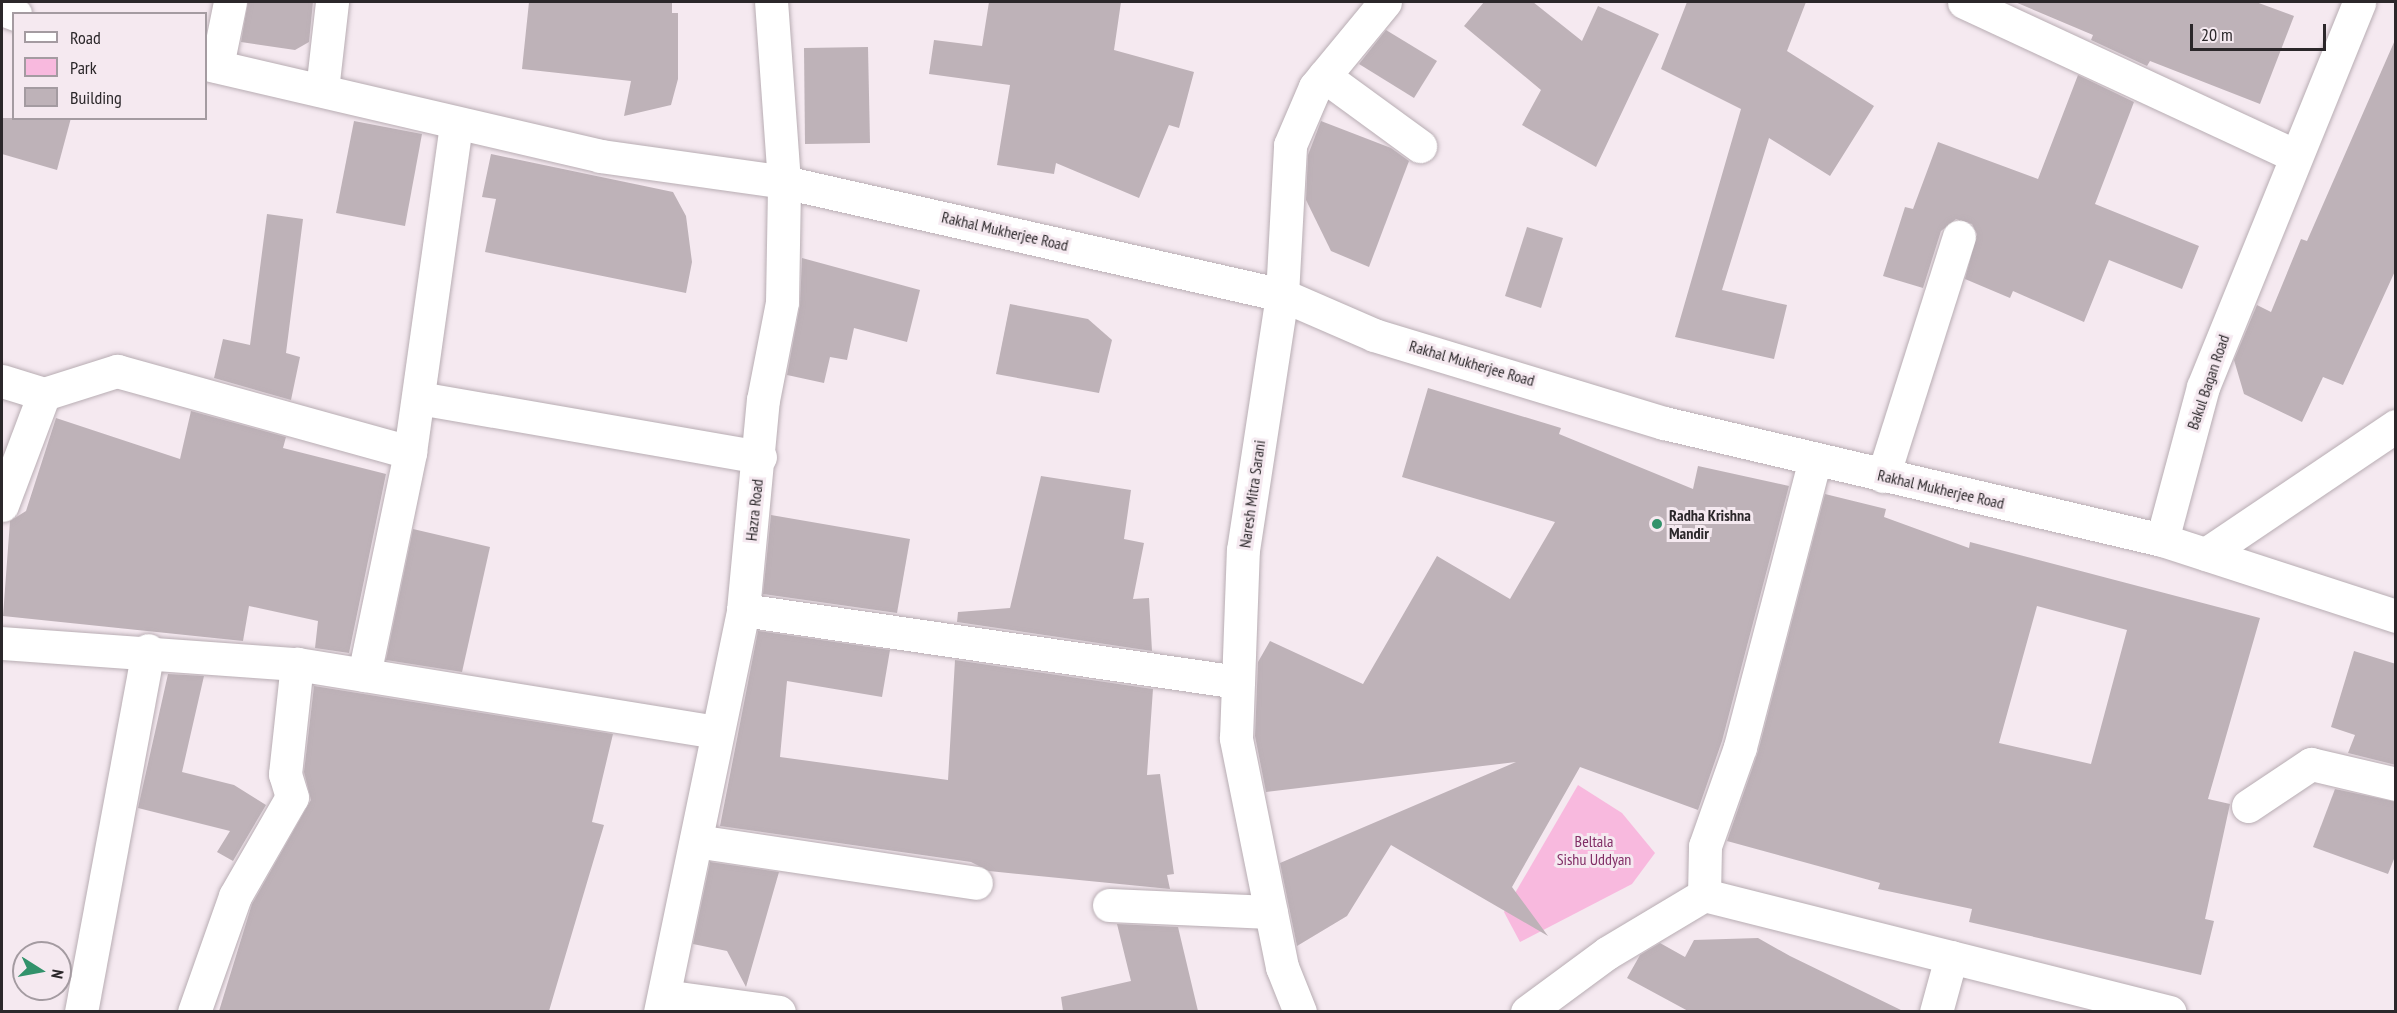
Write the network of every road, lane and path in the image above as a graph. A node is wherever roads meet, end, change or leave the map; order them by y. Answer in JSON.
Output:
{"nodes":[{"id":1,"x":230,"y":2,"type":"edge"},
{"id":2,"x":332,"y":2,"type":"edge"},
{"id":3,"x":771,"y":2,"type":"edge"},
{"id":4,"x":1382,"y":2,"type":"edge"},
{"id":5,"x":1964,"y":2,"type":"edge"},
{"id":6,"x":2360,"y":2,"type":"edge"},
{"id":7,"x":211,"y":65,"type":"edge"},
{"id":8,"x":1324,"y":76,"type":"junction"},
{"id":9,"x":322,"y":90,"type":"junction"},
{"id":10,"x":456,"y":123,"type":"junction"},
{"id":11,"x":1420,"y":146,"type":"dead end"},
{"id":12,"x":2296,"y":156,"type":"junction"},
{"id":13,"x":784,"y":182,"type":"junction"},
{"id":14,"x":1959,"y":237,"type":"dead end"},
{"id":15,"x":1282,"y":295,"type":"junction"},
{"id":16,"x":2,"y":381,"type":"edge"},
{"id":17,"x":44,"y":394,"type":"junction"},
{"id":18,"x":419,"y":398,"type":"junction"},
{"id":19,"x":2396,"y":426,"type":"edge"},
{"id":20,"x":411,"y":452,"type":"junction"},
{"id":21,"x":760,"y":457,"type":"junction"},
{"id":22,"x":1815,"y":459,"type":"junction"},
{"id":23,"x":1884,"y":476,"type":"junction"},
{"id":24,"x":2,"y":505,"type":"edge"},
{"id":25,"x":2162,"y":540,"type":"junction"},
{"id":26,"x":2206,"y":554,"type":"junction"},
{"id":27,"x":743,"y":610,"type":"junction"},
{"id":28,"x":2396,"y":616,"type":"edge"},
{"id":29,"x":2,"y":643,"type":"edge"},
{"id":30,"x":148,"y":650,"type":"junction"},
{"id":31,"x":297,"y":664,"type":"junction"},
{"id":32,"x":364,"y":675,"type":"junction"},
{"id":33,"x":1238,"y":682,"type":"junction"},
{"id":34,"x":716,"y":732,"type":"junction"},
{"id":35,"x":2396,"y":784,"type":"edge"},
{"id":36,"x":2248,"y":806,"type":"dead end"},
{"id":37,"x":696,"y":841,"type":"junction"},
{"id":38,"x":976,"y":883,"type":"dead end"},
{"id":39,"x":1704,"y":895,"type":"junction"},
{"id":40,"x":1109,"y":905,"type":"dead end"},
{"id":41,"x":1271,"y":912,"type":"junction"},
{"id":42,"x":1951,"y":957,"type":"junction"},
{"id":43,"x":662,"y":1004,"type":"edge"},
{"id":44,"x":81,"y":1011,"type":"edge"},
{"id":45,"x":194,"y":1011,"type":"edge"},
{"id":46,"x":779,"y":1011,"type":"edge"},
{"id":47,"x":1300,"y":1011,"type":"edge"},
{"id":48,"x":1527,"y":1011,"type":"edge"},
{"id":49,"x":1936,"y":1011,"type":"edge"},
{"id":50,"x":2170,"y":1011,"type":"edge"}],
"edges":[{"from":1,"to":7,"type":"street"},
{"from":2,"to":9,"type":"street"},
{"from":3,"to":13,"type":"street","name":"Hazra Road"},
{"from":4,"to":8,"type":"street","name":"Naresh Mitra Sarani"},
{"from":5,"to":12,"type":"street"},
{"from":6,"to":12,"type":"street","name":"Bakul Bagan Road"},
{"from":7,"to":9,"type":"street","name":"Rakhal Mukherjee Road"},
{"from":8,"to":11,"type":"street"},
{"from":8,"to":15,"type":"street","name":"Naresh Mitra Sarani"},
{"from":9,"to":10,"type":"street","name":"Rakhal Mukherjee Road"},
{"from":10,"to":13,"type":"street","name":"Rakhal Mukherjee Road"},
{"from":10,"to":18,"type":"street"},
{"from":12,"to":25,"type":"street","name":"Bakul Bagan Road"},
{"from":13,"to":15,"type":"street","name":"Rakhal Mukherjee Road"},
{"from":13,"to":21,"type":"street","name":"Hazra Road"},
{"from":14,"to":23,"type":"street"},
{"from":15,"to":22,"type":"street","name":"Rakhal Mukherjee Road"},
{"from":15,"to":33,"type":"street","name":"Naresh Mitra Sarani"},
{"from":16,"to":17,"type":"street"},
{"from":17,"to":20,"type":"street"},
{"from":17,"to":24,"type":"street"},
{"from":18,"to":20,"type":"street"},
{"from":18,"to":21,"type":"street"},
{"from":19,"to":26,"type":"street"},
{"from":20,"to":32,"type":"street"},
{"from":21,"to":27,"type":"street","name":"Hazra Road"},
{"from":22,"to":23,"type":"street","name":"Rakhal Mukherjee Road"},
{"from":22,"to":39,"type":"street"},
{"from":23,"to":25,"type":"street","name":"Rakhal Mukherjee Road"},
{"from":25,"to":26,"type":"street"},
{"from":26,"to":28,"type":"street"},
{"from":27,"to":33,"type":"street"},
{"from":27,"to":34,"type":"street","name":"Hazra Road"},
{"from":29,"to":30,"type":"street"},
{"from":30,"to":31,"type":"street"},
{"from":30,"to":44,"type":"street"},
{"from":31,"to":32,"type":"street"},
{"from":31,"to":45,"type":"street"},
{"from":32,"to":34,"type":"street"},
{"from":33,"to":41,"type":"street","name":"Naresh Mitra Sarani"},
{"from":34,"to":37,"type":"street","name":"Hazra Road"},
{"from":35,"to":36,"type":"street"},
{"from":37,"to":38,"type":"street"},
{"from":37,"to":43,"type":"street","name":"Hazra Road"},
{"from":39,"to":42,"type":"street"},
{"from":39,"to":48,"type":"street"},
{"from":40,"to":41,"type":"street"},
{"from":41,"to":47,"type":"street","name":"Naresh Mitra Sarani"},
{"from":42,"to":49,"type":"street"},
{"from":42,"to":50,"type":"street"},
{"from":43,"to":46,"type":"street"}]}
